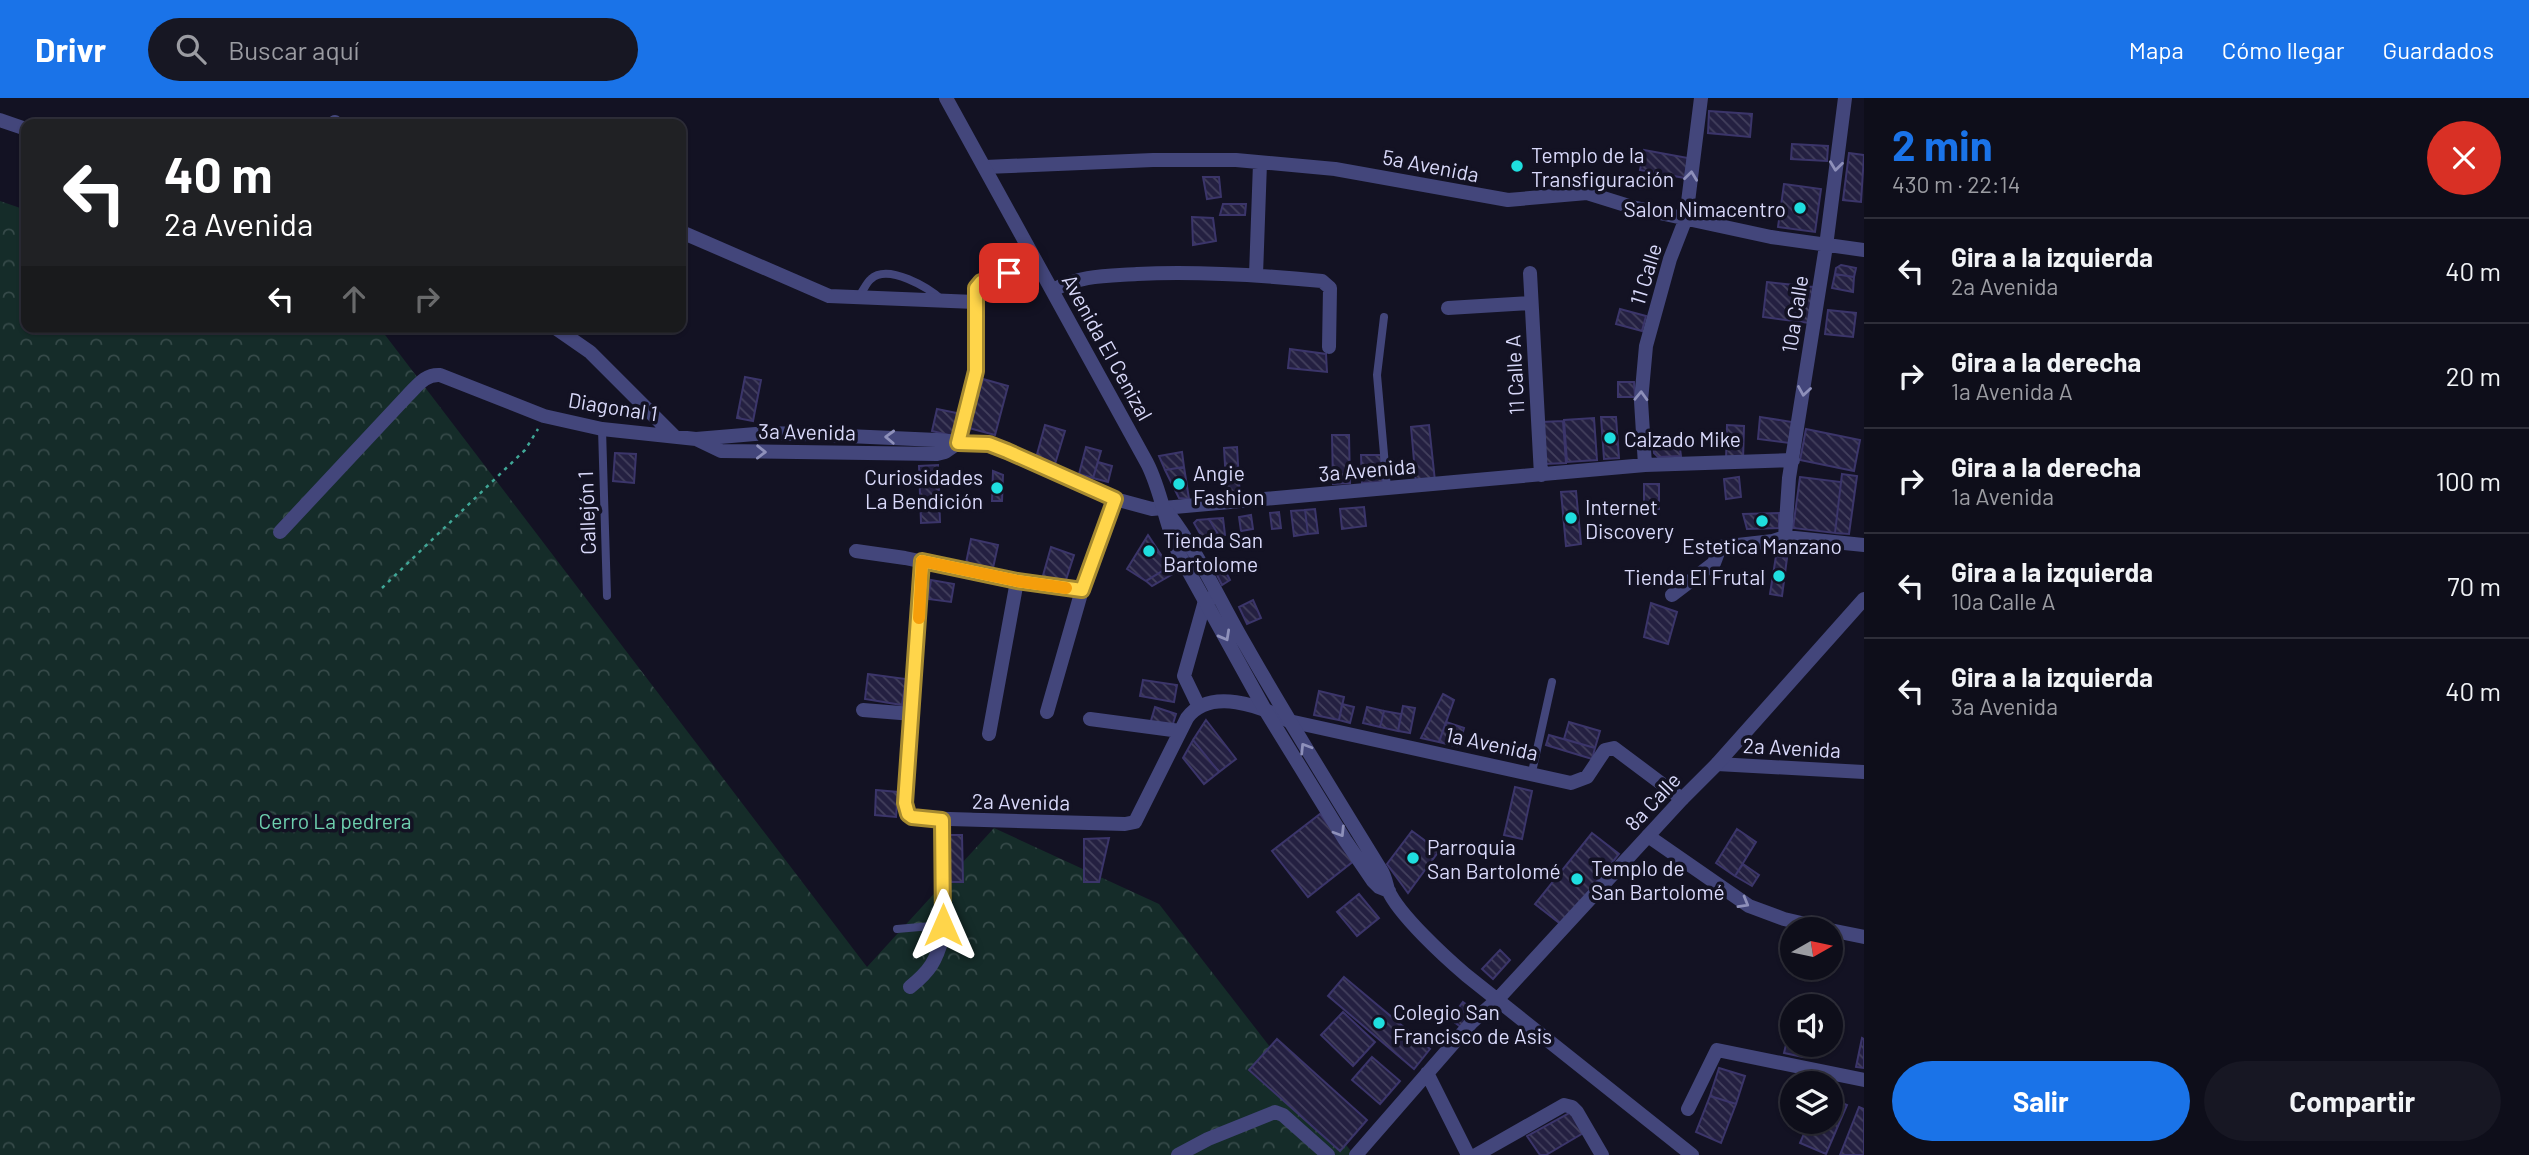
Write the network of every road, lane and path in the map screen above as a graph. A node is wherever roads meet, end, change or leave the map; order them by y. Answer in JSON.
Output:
{"nodes":[{"id":1,"x":946,"y":98,"type":"edge"},
{"id":2,"x":1701,"y":98,"type":"edge"},
{"id":3,"x":1845,"y":98,"type":"edge"},
{"id":4,"x":0,"y":120,"type":"edge"},
{"id":5,"x":21,"y":127,"type":"edge"},
{"id":6,"x":1260,"y":163,"type":"junction"},
{"id":7,"x":985,"y":166,"type":"junction"},
{"id":8,"x":1686,"y":218,"type":"junction"},
{"id":9,"x":686,"y":234,"type":"dead end"},
{"id":10,"x":1826,"y":246,"type":"junction"},
{"id":11,"x":1864,"y":250,"type":"edge"},
{"id":12,"x":1530,"y":272,"type":"dead end"},
{"id":13,"x":1009,"y":273,"type":"dead end"},
{"id":14,"x":1256,"y":275,"type":"junction"},
{"id":15,"x":1053,"y":290,"type":"junction"},
{"id":16,"x":855,"y":299,"type":"junction"},
{"id":17,"x":945,"y":302,"type":"junction"},
{"id":18,"x":975,"y":302,"type":"junction"},
{"id":19,"x":1531,"y":303,"type":"junction"},
{"id":20,"x":1447,"y":307,"type":"dead end"},
{"id":21,"x":1384,"y":317,"type":"dead end"},
{"id":22,"x":563,"y":333,"type":"edge"},
{"id":23,"x":1329,"y":347,"type":"dead end"},
{"id":24,"x":544,"y":416,"type":"junction"},
{"id":25,"x":602,"y":429,"type":"junction"},
{"id":26,"x":676,"y":437,"type":"junction"},
{"id":27,"x":958,"y":443,"type":"junction"},
{"id":28,"x":1793,"y":460,"type":"junction"},
{"id":29,"x":1645,"y":465,"type":"junction"},
{"id":30,"x":1541,"y":475,"type":"junction"},
{"id":31,"x":1387,"y":488,"type":"junction"},
{"id":32,"x":1115,"y":499,"type":"junction"},
{"id":33,"x":1165,"y":509,"type":"junction"},
{"id":34,"x":280,"y":532,"type":"dead end"},
{"id":35,"x":1785,"y":537,"type":"junction"},
{"id":36,"x":1864,"y":545,"type":"edge"},
{"id":37,"x":856,"y":551,"type":"dead end"},
{"id":38,"x":922,"y":561,"type":"junction"},
{"id":39,"x":1017,"y":581,"type":"junction"},
{"id":40,"x":382,"y":588,"type":"dead end"},
{"id":41,"x":1082,"y":590,"type":"junction"},
{"id":42,"x":1672,"y":595,"type":"dead end"},
{"id":43,"x":607,"y":596,"type":"dead end"},
{"id":44,"x":1211,"y":598,"type":"junction"},
{"id":45,"x":1864,"y":599,"type":"edge"},
{"id":46,"x":1552,"y":682,"type":"dead end"},
{"id":47,"x":1199,"y":706,"type":"junction"},
{"id":48,"x":1264,"y":708,"type":"junction"},
{"id":49,"x":863,"y":710,"type":"dead end"},
{"id":50,"x":1047,"y":712,"type":"dead end"},
{"id":51,"x":913,"y":715,"type":"junction"},
{"id":52,"x":1090,"y":719,"type":"dead end"},
{"id":53,"x":1289,"y":721,"type":"junction"},
{"id":54,"x":1180,"y":731,"type":"junction"},
{"id":55,"x":989,"y":734,"type":"dead end"},
{"id":56,"x":1717,"y":764,"type":"junction"},
{"id":57,"x":1532,"y":772,"type":"junction"},
{"id":58,"x":1864,"y":772,"type":"edge"},
{"id":59,"x":1682,"y":799,"type":"junction"},
{"id":60,"x":942,"y":820,"type":"junction"},
{"id":61,"x":1647,"y":836,"type":"junction"},
{"id":62,"x":1389,"y":891,"type":"junction"},
{"id":63,"x":1780,"y":918,"type":"edge"},
{"id":64,"x":943,"y":925,"type":"junction"},
{"id":65,"x":897,"y":929,"type":"dead end"},
{"id":66,"x":1843,"y":933,"type":"edge"},
{"id":67,"x":1864,"y":937,"type":"edge"},
{"id":68,"x":910,"y":987,"type":"dead end"},
{"id":69,"x":1497,"y":1000,"type":"junction"},
{"id":70,"x":1427,"y":1073,"type":"junction"},
{"id":71,"x":1864,"y":1080,"type":"edge"},
{"id":72,"x":1688,"y":1109,"type":"dead end"},
{"id":73,"x":1178,"y":1155,"type":"edge"},
{"id":74,"x":1328,"y":1155,"type":"edge"},
{"id":75,"x":1356,"y":1155,"type":"edge"},
{"id":76,"x":1468,"y":1155,"type":"edge"},
{"id":77,"x":1476,"y":1155,"type":"edge"},
{"id":78,"x":1602,"y":1155,"type":"edge"},
{"id":79,"x":1692,"y":1155,"type":"edge"}],
"edges":[{"from":1,"to":7,"type":"street","name":"Avenida El Cenizal"},
{"from":8,"to":2,"type":"street","name":"11 Calle","one_way":true},
{"from":3,"to":10,"type":"street","name":"10a Calle","one_way":true},
{"from":4,"to":5,"type":"street"},
{"from":6,"to":7,"type":"street","name":"5a Avenida"},
{"from":6,"to":8,"type":"street","name":"5a Avenida"},
{"from":6,"to":14,"type":"street"},
{"from":7,"to":15,"type":"street","name":"Avenida El Cenizal"},
{"from":8,"to":10,"type":"street","name":"5a Avenida"},
{"from":29,"to":8,"type":"street","name":"11 Calle","one_way":true},
{"from":9,"to":16,"type":"street"},
{"from":10,"to":11,"type":"street","name":"5a Avenida"},
{"from":10,"to":28,"type":"street","name":"10a Calle","one_way":true},
{"from":12,"to":19,"type":"street","name":"11 Calle A"},
{"from":13,"to":18,"type":"street"},
{"from":14,"to":15,"type":"street"},
{"from":14,"to":23,"type":"street"},
{"from":15,"to":33,"type":"street","name":"Avenida El Cenizal"},
{"from":16,"to":17,"type":"street"},
{"from":16,"to":17,"type":"lane"},
{"from":17,"to":18,"type":"street"},
{"from":18,"to":27,"type":"street"},
{"from":19,"to":20,"type":"street"},
{"from":19,"to":30,"type":"street","name":"11 Calle A"},
{"from":21,"to":31,"type":"lane"},
{"from":22,"to":26,"type":"street"},
{"from":24,"to":25,"type":"street","name":"Diagonal 1"},
{"from":24,"to":34,"type":"street","name":"Diagonal 1"},
{"from":24,"to":40,"type":"path"},
{"from":25,"to":26,"type":"street","name":"Diagonal 1"},
{"from":25,"to":43,"type":"lane","name":"Callejón 1"},
{"from":26,"to":27,"type":"street","name":"3a Avenida"},
{"from":27,"to":32,"type":"street","name":"3a Avenida"},
{"from":28,"to":29,"type":"street","name":"3a Avenida"},
{"from":28,"to":35,"type":"street","name":"10a Calle"},
{"from":29,"to":30,"type":"street","name":"3a Avenida"},
{"from":30,"to":31,"type":"street","name":"3a Avenida"},
{"from":31,"to":33,"type":"street","name":"3a Avenida"},
{"from":32,"to":33,"type":"street","name":"3a Avenida"},
{"from":32,"to":41,"type":"street"},
{"from":33,"to":44,"type":"street","name":"Avenida El Cenizal"},
{"from":35,"to":36,"type":"street"},
{"from":35,"to":42,"type":"street"},
{"from":37,"to":38,"type":"street"},
{"from":38,"to":39,"type":"street"},
{"from":38,"to":51,"type":"street"},
{"from":39,"to":41,"type":"street"},
{"from":39,"to":55,"type":"street"},
{"from":41,"to":50,"type":"street"},
{"from":44,"to":47,"type":"street"},
{"from":44,"to":48,"type":"street","name":"Avenida El Cenizal","one_way":true},
{"from":44,"to":53,"type":"street","name":"Avenida El Cenizal"},
{"from":45,"to":56,"type":"street","name":"8a Calle"},
{"from":46,"to":57,"type":"lane"},
{"from":47,"to":48,"type":"street"},
{"from":47,"to":54,"type":"street"},
{"from":48,"to":53,"type":"street","name":"1a Avenida"},
{"from":48,"to":62,"type":"street","name":"Avenida El Cenizal","one_way":true},
{"from":49,"to":51,"type":"street"},
{"from":51,"to":60,"type":"street","name":"2a Avenida"},
{"from":52,"to":54,"type":"street"},
{"from":53,"to":57,"type":"street","name":"1a Avenida"},
{"from":62,"to":53,"type":"street","name":"Avenida El Cenizal","one_way":true},
{"from":54,"to":60,"type":"street","name":"2a Avenida"},
{"from":56,"to":58,"type":"street","name":"2a Avenida"},
{"from":56,"to":59,"type":"street","name":"8a Calle"},
{"from":57,"to":59,"type":"street","name":"1a Avenida"},
{"from":59,"to":61,"type":"street","name":"8a Calle"},
{"from":60,"to":64,"type":"street"},
{"from":61,"to":63,"type":"street","one_way":true},
{"from":61,"to":69,"type":"street","name":"8a Calle"},
{"from":62,"to":69,"type":"street","name":"Avenida El Cenizal"},
{"from":64,"to":65,"type":"lane"},
{"from":64,"to":68,"type":"street"},
{"from":66,"to":67,"type":"street"},
{"from":69,"to":70,"type":"street","name":"8a Calle"},
{"from":69,"to":79,"type":"street","name":"Avenida El Cenizal"},
{"from":70,"to":75,"type":"street","name":"8a Calle"},
{"from":70,"to":76,"type":"street"},
{"from":71,"to":72,"type":"street"},
{"from":73,"to":74,"type":"street"},
{"from":77,"to":78,"type":"street"}]}
